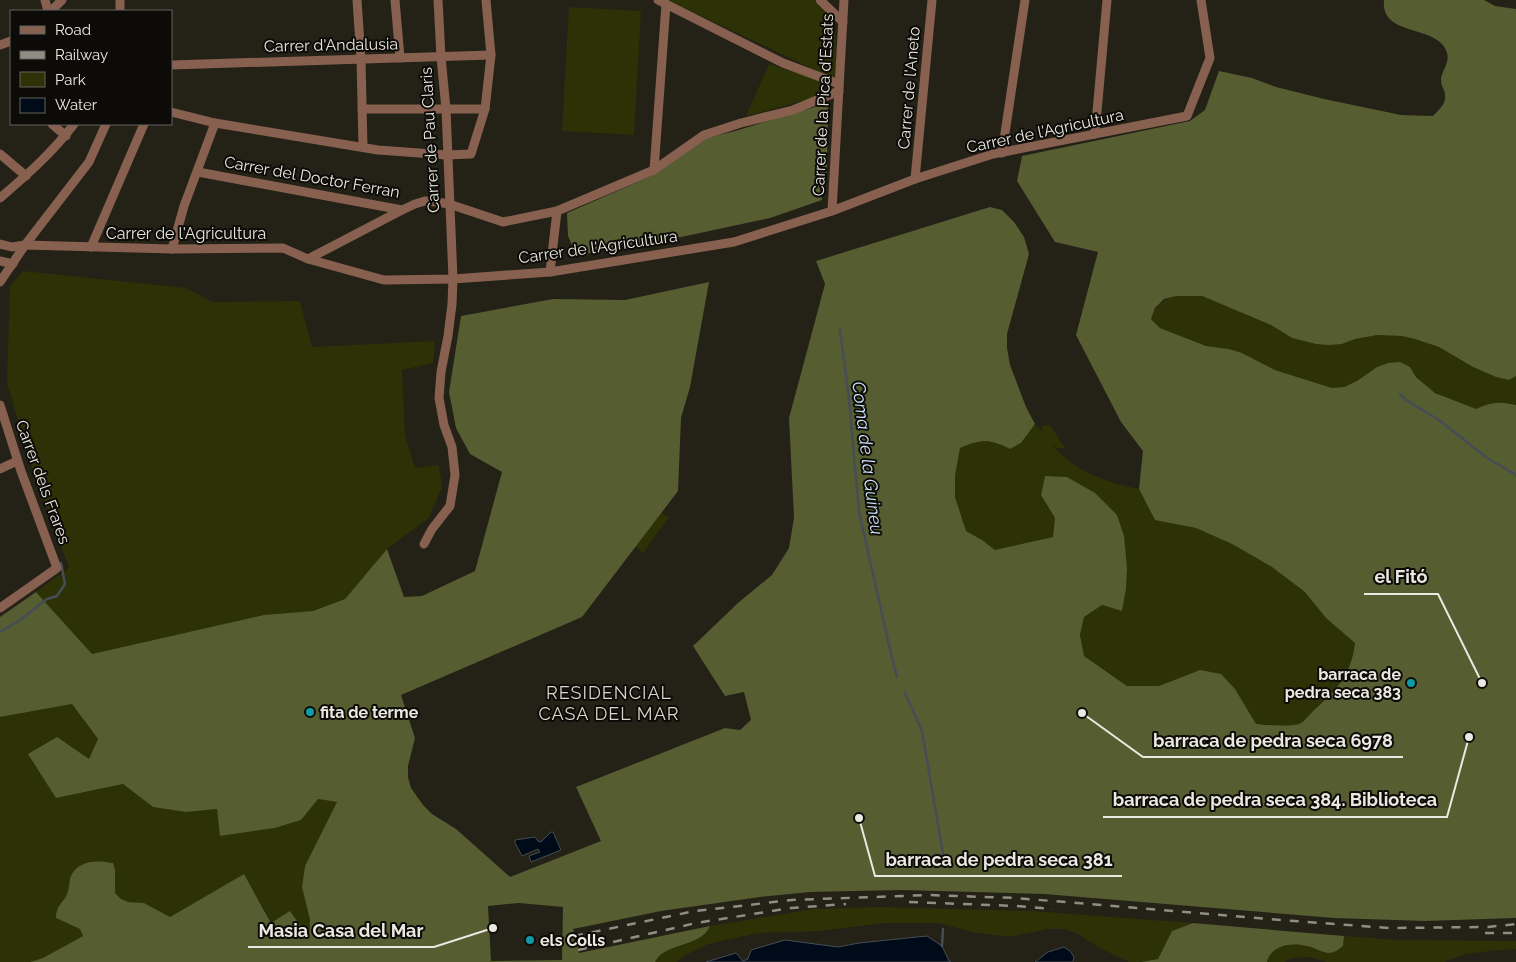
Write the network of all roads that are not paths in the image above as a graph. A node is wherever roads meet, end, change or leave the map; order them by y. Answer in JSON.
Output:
{"nodes":[{"id":1,"x":62,"y":0,"type":"edge"},
{"id":2,"x":357,"y":0,"type":"edge"},
{"id":3,"x":395,"y":0,"type":"edge"},
{"id":4,"x":438,"y":0,"type":"edge"},
{"id":5,"x":486,"y":0,"type":"edge"},
{"id":6,"x":820,"y":0,"type":"edge"},
{"id":7,"x":844,"y":0,"type":"edge"},
{"id":8,"x":932,"y":0,"type":"edge"},
{"id":9,"x":1025,"y":0,"type":"edge"},
{"id":10,"x":1107,"y":0,"type":"edge"},
{"id":11,"x":1201,"y":0,"type":"edge"},
{"id":12,"x":662,"y":2,"type":"edge"},
{"id":13,"x":50,"y":10,"type":"edge"},
{"id":14,"x":843,"y":22,"type":"junction"},
{"id":15,"x":491,"y":55,"type":"junction"},
{"id":16,"x":441,"y":57,"type":"junction"},
{"id":17,"x":400,"y":58,"type":"junction"},
{"id":18,"x":361,"y":59,"type":"junction"},
{"id":19,"x":172,"y":65,"type":"edge"},
{"id":20,"x":839,"y":87,"type":"junction"},
{"id":21,"x":362,"y":109,"type":"junction"},
{"id":22,"x":446,"y":109,"type":"junction"},
{"id":23,"x":485,"y":109,"type":"junction"},
{"id":24,"x":172,"y":112,"type":"edge"},
{"id":25,"x":215,"y":123,"type":"junction"},
{"id":26,"x":53,"y":125,"type":"edge"},
{"id":27,"x":73,"y":125,"type":"edge"},
{"id":28,"x":106,"y":125,"type":"edge"},
{"id":29,"x":144,"y":125,"type":"edge"},
{"id":30,"x":1095,"y":134,"type":"junction"},
{"id":31,"x":66,"y":136,"type":"junction"},
{"id":32,"x":364,"y":147,"type":"junction"},
{"id":33,"x":1002,"y":153,"type":"junction"},
{"id":34,"x":0,"y":154,"type":"edge"},
{"id":35,"x":447,"y":155,"type":"junction"},
{"id":36,"x":654,"y":170,"type":"junction"},
{"id":37,"x":198,"y":172,"type":"junction"},
{"id":38,"x":26,"y":176,"type":"junction"},
{"id":39,"x":915,"y":179,"type":"junction"},
{"id":40,"x":0,"y":198,"type":"edge"},
{"id":41,"x":449,"y":204,"type":"junction"},
{"id":42,"x":402,"y":210,"type":"junction"},
{"id":43,"x":557,"y":211,"type":"junction"},
{"id":44,"x":832,"y":212,"type":"junction"},
{"id":45,"x":0,"y":244,"type":"edge"},
{"id":46,"x":24,"y":245,"type":"junction"},
{"id":47,"x":92,"y":247,"type":"junction"},
{"id":48,"x":172,"y":249,"type":"junction"},
{"id":49,"x":308,"y":259,"type":"junction"},
{"id":50,"x":0,"y":261,"type":"edge"},
{"id":51,"x":13,"y":264,"type":"junction"},
{"id":52,"x":550,"y":272,"type":"junction"},
{"id":53,"x":453,"y":279,"type":"junction"},
{"id":54,"x":0,"y":282,"type":"edge"},
{"id":55,"x":0,"y":405,"type":"edge"},
{"id":56,"x":18,"y":461,"type":"junction"},
{"id":57,"x":0,"y":469,"type":"edge"},
{"id":58,"x":424,"y":544,"type":"dead end"},
{"id":59,"x":0,"y":608,"type":"edge"}],
"edges":[{"from":1,"to":13,"type":"street"},
{"from":2,"to":18,"type":"street"},
{"from":3,"to":17,"type":"street"},
{"from":4,"to":16,"type":"street","name":"Carrer de Pau Claris"},
{"from":5,"to":15,"type":"street"},
{"from":6,"to":14,"type":"street"},
{"from":7,"to":14,"type":"street","name":"Carrer de la Pica d'Estats"},
{"from":8,"to":39,"type":"street","name":"Carrer de l'Aneto"},
{"from":9,"to":33,"type":"street"},
{"from":10,"to":30,"type":"street"},
{"from":11,"to":30,"type":"street","name":"Carrer de l'Agricultura"},
{"from":12,"to":20,"type":"street"},
{"from":12,"to":36,"type":"street"},
{"from":14,"to":20,"type":"street","name":"Carrer de la Pica d'Estats"},
{"from":15,"to":16,"type":"street","name":"Carrer d'Andalusia"},
{"from":15,"to":23,"type":"street"},
{"from":16,"to":17,"type":"street","name":"Carrer d'Andalusia"},
{"from":16,"to":22,"type":"street","name":"Carrer de Pau Claris"},
{"from":17,"to":18,"type":"street","name":"Carrer d'Andalusia"},
{"from":18,"to":19,"type":"street","name":"Carrer d'Andalusia"},
{"from":18,"to":21,"type":"street"},
{"from":20,"to":36,"type":"street","name":"Carrer del Doctor Ferran"},
{"from":20,"to":44,"type":"street","name":"Carrer de la Pica d'Estats"},
{"from":21,"to":22,"type":"street"},
{"from":21,"to":32,"type":"street"},
{"from":22,"to":23,"type":"street"},
{"from":22,"to":35,"type":"street","name":"Carrer de Pau Claris"},
{"from":23,"to":35,"type":"street"},
{"from":24,"to":25,"type":"street"},
{"from":25,"to":32,"type":"street"},
{"from":25,"to":37,"type":"street"},
{"from":26,"to":31,"type":"street"},
{"from":27,"to":31,"type":"street"},
{"from":28,"to":46,"type":"street"},
{"from":29,"to":47,"type":"street"},
{"from":30,"to":33,"type":"street","name":"Carrer de l'Agricultura"},
{"from":31,"to":38,"type":"street"},
{"from":32,"to":35,"type":"street"},
{"from":33,"to":39,"type":"street","name":"Carrer de l'Agricultura"},
{"from":34,"to":38,"type":"street"},
{"from":35,"to":41,"type":"street","name":"Carrer de Pau Claris"},
{"from":36,"to":43,"type":"street","name":"Carrer del Doctor Ferran"},
{"from":37,"to":42,"type":"street","name":"Carrer del Doctor Ferran"},
{"from":37,"to":48,"type":"street"},
{"from":38,"to":40,"type":"street"},
{"from":39,"to":44,"type":"street","name":"Carrer de l'Agricultura"},
{"from":41,"to":42,"type":"street","name":"Carrer del Doctor Ferran"},
{"from":41,"to":43,"type":"street","name":"Carrer del Doctor Ferran"},
{"from":41,"to":53,"type":"street","name":"Carrer de Pau Claris"},
{"from":42,"to":49,"type":"street"},
{"from":43,"to":52,"type":"street"},
{"from":44,"to":52,"type":"street","name":"Carrer de l'Agricultura"},
{"from":45,"to":46,"type":"street","name":"Carrer de l'Agricultura"},
{"from":46,"to":47,"type":"street","name":"Carrer de l'Agricultura"},
{"from":46,"to":51,"type":"street"},
{"from":47,"to":48,"type":"street","name":"Carrer de l'Agricultura"},
{"from":48,"to":49,"type":"street","name":"Carrer de l'Agricultura"},
{"from":49,"to":53,"type":"street","name":"Carrer de l'Agricultura"},
{"from":50,"to":51,"type":"street"},
{"from":51,"to":54,"type":"street"},
{"from":52,"to":53,"type":"street","name":"Carrer de l'Agricultura"},
{"from":53,"to":58,"type":"street","name":"Carrer de Pau Claris"},
{"from":55,"to":56,"type":"street","name":"Carrer dels Frares"},
{"from":56,"to":57,"type":"street"},
{"from":56,"to":59,"type":"street","name":"Carrer dels Frares"}]}
